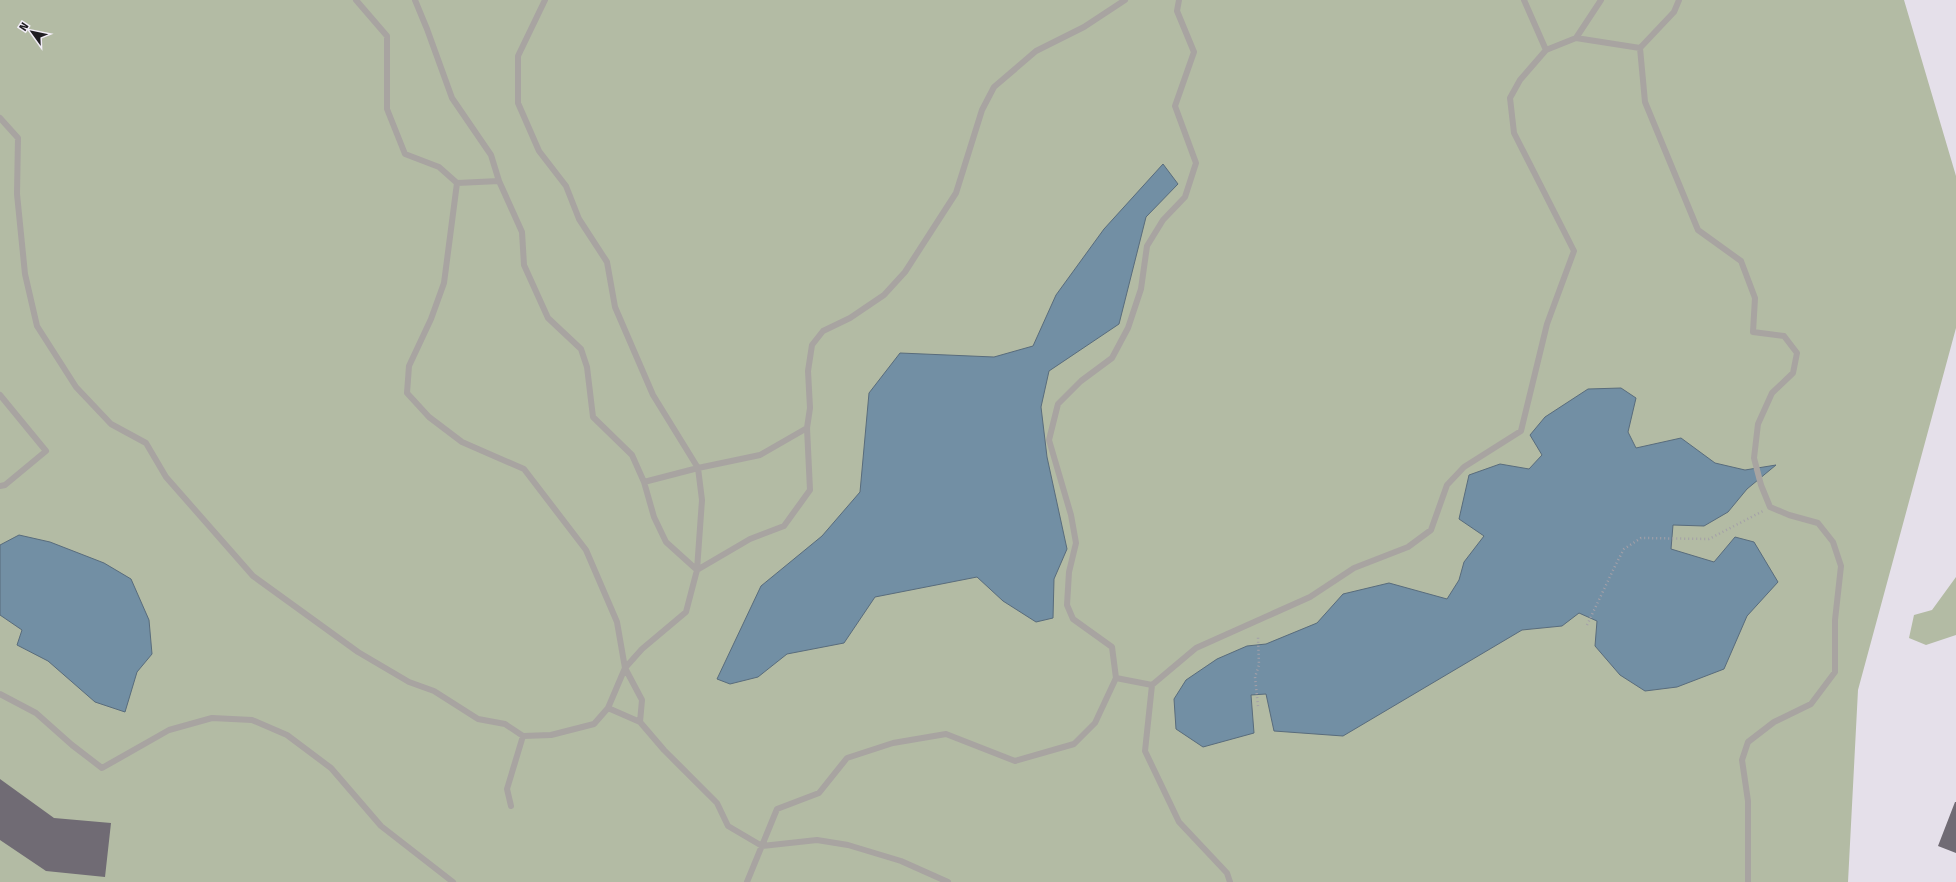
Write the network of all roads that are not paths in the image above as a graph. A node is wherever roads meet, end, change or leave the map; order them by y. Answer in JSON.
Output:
{"nodes":[{"id":1,"x":356,"y":0,"type":"edge"},
{"id":2,"x":415,"y":0,"type":"edge"},
{"id":3,"x":545,"y":0,"type":"edge"},
{"id":4,"x":1125,"y":0,"type":"edge"},
{"id":5,"x":1179,"y":0,"type":"edge"},
{"id":6,"x":1524,"y":0,"type":"edge"},
{"id":7,"x":1601,"y":0,"type":"edge"},
{"id":8,"x":1679,"y":0,"type":"edge"},
{"id":9,"x":1576,"y":38,"type":"junction"},
{"id":10,"x":1640,"y":48,"type":"junction"},
{"id":11,"x":1546,"y":50,"type":"junction"},
{"id":12,"x":0,"y":118,"type":"edge"},
{"id":13,"x":499,"y":181,"type":"junction"},
{"id":14,"x":457,"y":183,"type":"junction"},
{"id":15,"x":0,"y":395,"type":"edge"},
{"id":16,"x":807,"y":428,"type":"junction"},
{"id":17,"x":698,"y":468,"type":"junction"},
{"id":18,"x":644,"y":482,"type":"junction"},
{"id":19,"x":0,"y":486,"type":"edge"},
{"id":20,"x":697,"y":570,"type":"junction"},
{"id":21,"x":625,"y":668,"type":"junction"},
{"id":22,"x":1116,"y":678,"type":"junction"},
{"id":23,"x":1152,"y":685,"type":"junction"},
{"id":24,"x":0,"y":694,"type":"edge"},
{"id":25,"x":608,"y":708,"type":"junction"},
{"id":26,"x":640,"y":722,"type":"junction"},
{"id":27,"x":523,"y":736,"type":"junction"},
{"id":28,"x":512,"y":806,"type":"dead end"},
{"id":29,"x":762,"y":846,"type":"junction"},
{"id":30,"x":453,"y":882,"type":"edge"},
{"id":31,"x":748,"y":882,"type":"edge"},
{"id":32,"x":948,"y":882,"type":"edge"},
{"id":33,"x":1230,"y":882,"type":"edge"},
{"id":34,"x":1748,"y":882,"type":"edge"}],
"edges":[{"from":1,"to":14,"type":"lane"},
{"from":2,"to":13,"type":"lane"},
{"from":3,"to":17,"type":"lane"},
{"from":4,"to":16,"type":"lane"},
{"from":5,"to":22,"type":"lane"},
{"from":6,"to":11,"type":"lane"},
{"from":7,"to":9,"type":"lane"},
{"from":8,"to":10,"type":"lane"},
{"from":9,"to":10,"type":"lane"},
{"from":9,"to":11,"type":"lane"},
{"from":10,"to":34,"type":"lane"},
{"from":11,"to":23,"type":"lane"},
{"from":12,"to":27,"type":"lane"},
{"from":13,"to":14,"type":"lane"},
{"from":13,"to":18,"type":"lane"},
{"from":14,"to":21,"type":"lane"},
{"from":15,"to":19,"type":"lane"},
{"from":16,"to":17,"type":"lane"},
{"from":16,"to":20,"type":"lane"},
{"from":17,"to":18,"type":"lane"},
{"from":17,"to":20,"type":"lane"},
{"from":18,"to":20,"type":"lane"},
{"from":20,"to":21,"type":"lane"},
{"from":21,"to":25,"type":"lane"},
{"from":21,"to":26,"type":"lane"},
{"from":22,"to":23,"type":"lane"},
{"from":22,"to":29,"type":"lane"},
{"from":23,"to":33,"type":"lane"},
{"from":24,"to":30,"type":"lane"},
{"from":25,"to":26,"type":"lane"},
{"from":25,"to":27,"type":"lane"},
{"from":26,"to":29,"type":"lane"},
{"from":27,"to":28,"type":"lane"},
{"from":29,"to":31,"type":"lane"},
{"from":29,"to":32,"type":"lane"}]}
